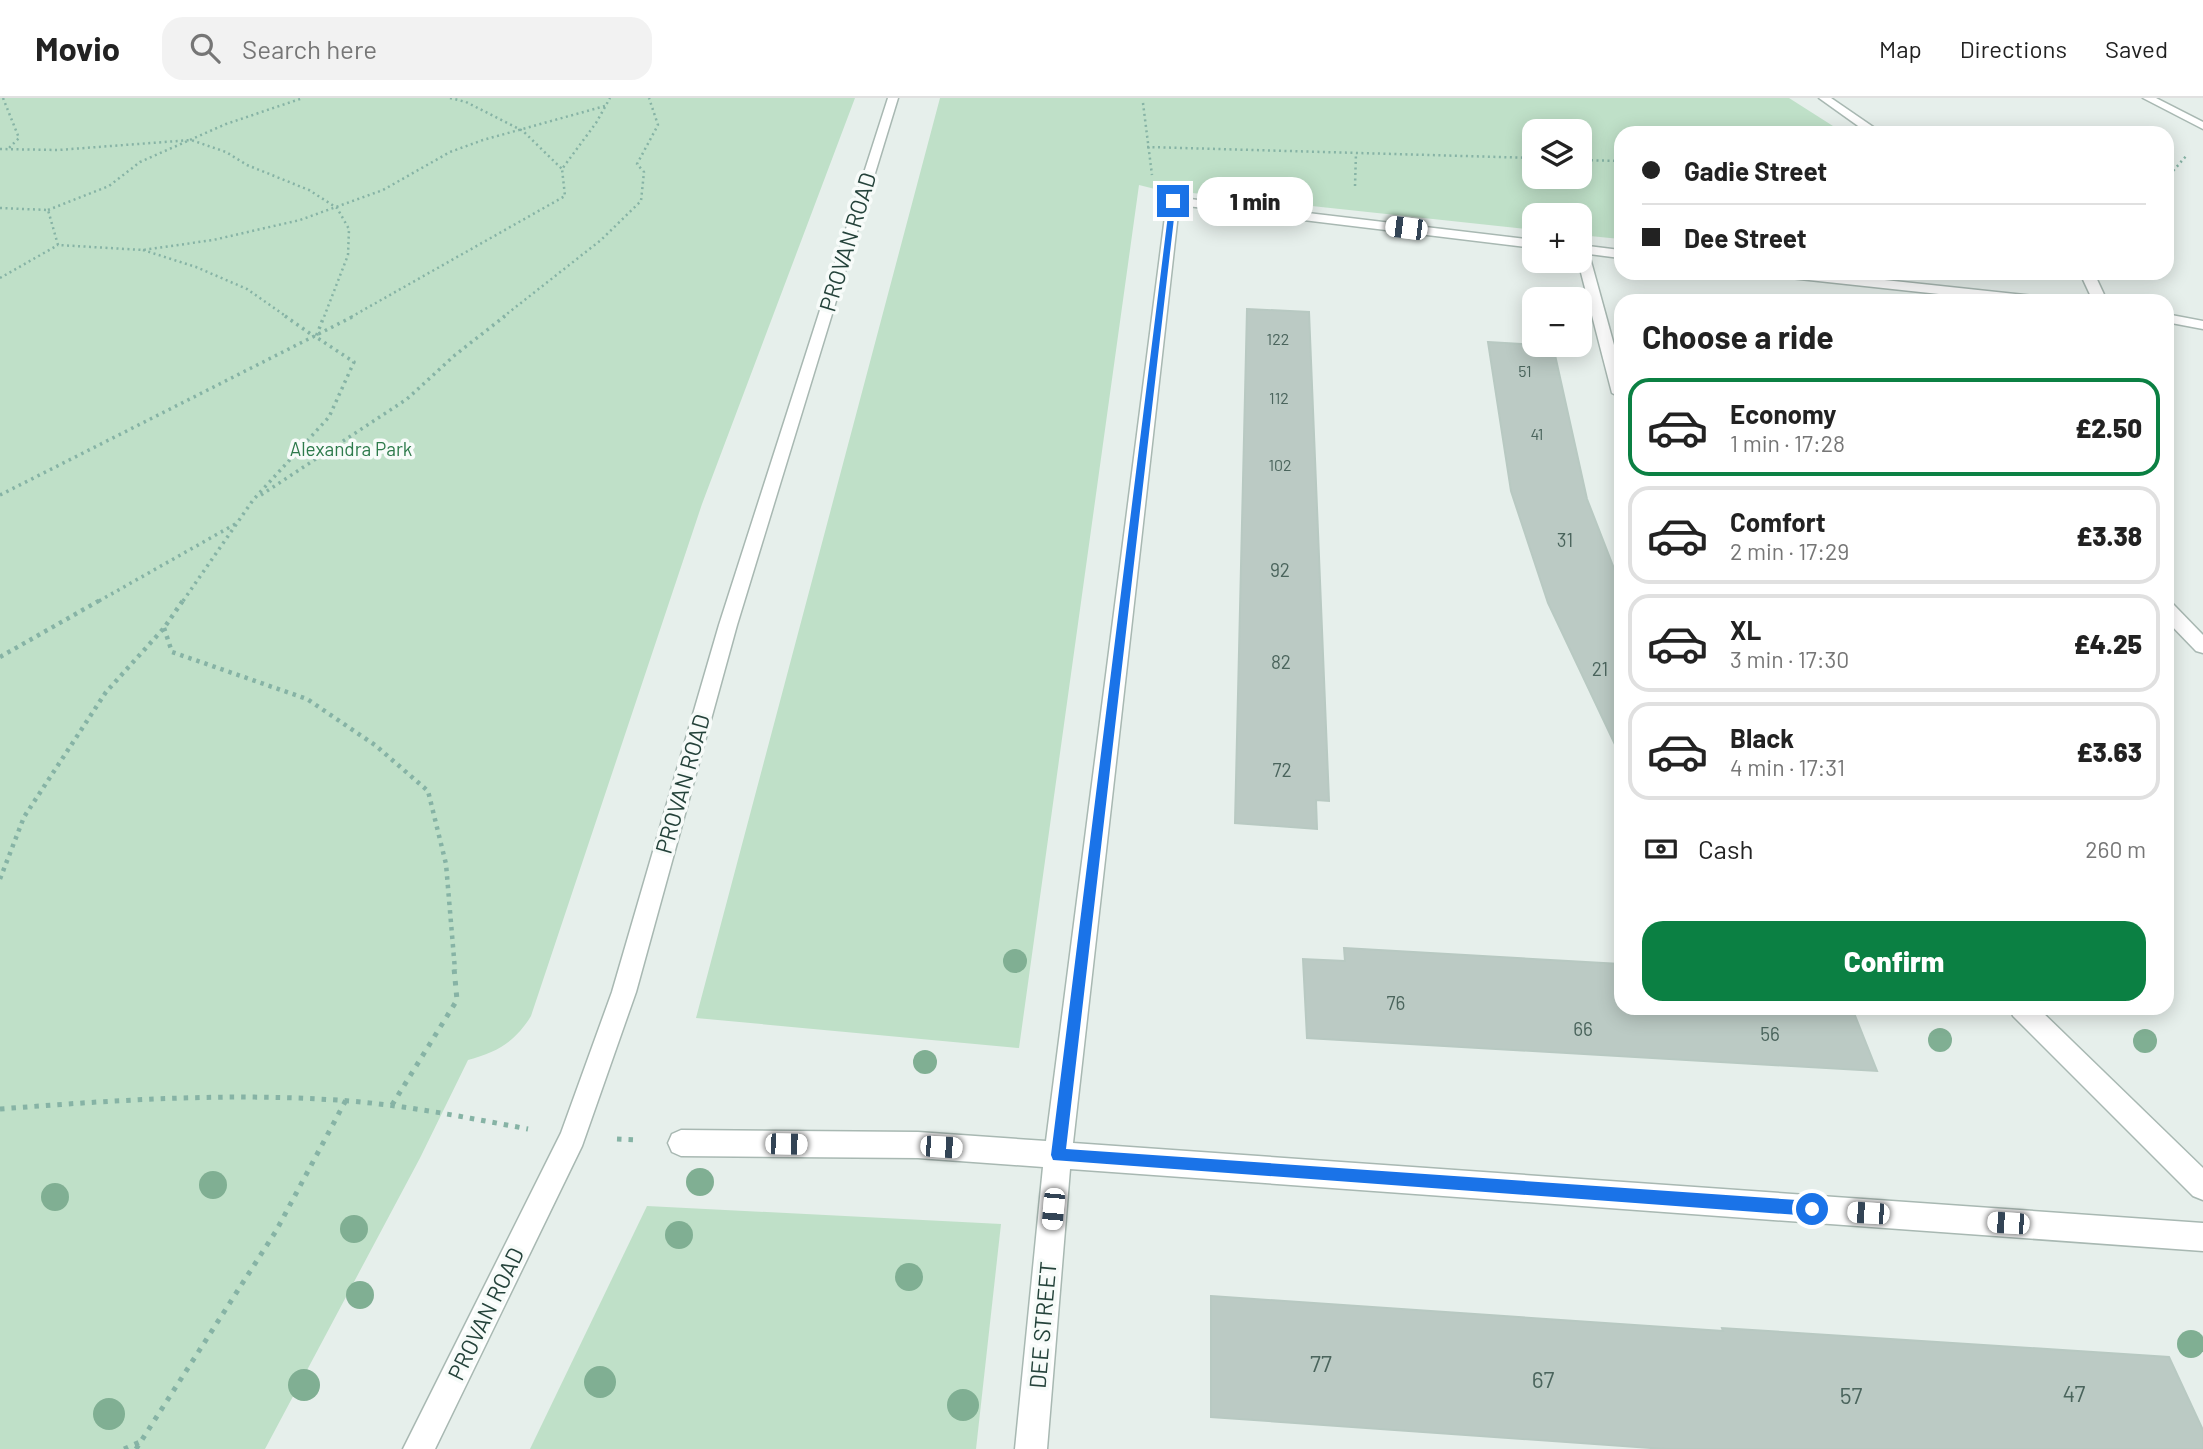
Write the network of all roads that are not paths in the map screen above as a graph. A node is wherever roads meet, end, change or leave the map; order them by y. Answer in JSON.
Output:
{"nodes":[{"id":1,"x":894,"y":98,"type":"edge"},
{"id":2,"x":1824,"y":98,"type":"edge"},
{"id":3,"x":2148,"y":98,"type":"edge"},
{"id":4,"x":1866,"y":126,"type":"edge"},
{"id":5,"x":2203,"y":126,"type":"edge"},
{"id":6,"x":1522,"y":242,"type":"edge"},
{"id":7,"x":1592,"y":250,"type":"edge"},
{"id":8,"x":1614,"y":253,"type":"edge"},
{"id":9,"x":1587,"y":273,"type":"edge"},
{"id":10,"x":1834,"y":280,"type":"edge"},
{"id":11,"x":1938,"y":294,"type":"edge"},
{"id":12,"x":2174,"y":320,"type":"edge"},
{"id":13,"x":2203,"y":325,"type":"edge"},
{"id":14,"x":1614,"y":371,"type":"edge"},
{"id":15,"x":2174,"y":615,"type":"edge"},
{"id":16,"x":2203,"y":646,"type":"edge"},
{"id":17,"x":2029,"y":1015,"type":"edge"},
{"id":18,"x":681,"y":1143,"type":"road end"},
{"id":19,"x":1058,"y":1155,"type":"junction"},
{"id":20,"x":2203,"y":1187,"type":"edge"},
{"id":21,"x":2203,"y":1237,"type":"edge"},
{"id":22,"x":419,"y":1449,"type":"edge"},
{"id":23,"x":1031,"y":1449,"type":"edge"}],
"edges":[{"from":1,"to":22,"type":"street","name":"PROVAN ROAD"},
{"from":2,"to":4,"type":"street"},
{"from":3,"to":5,"type":"street"},
{"from":6,"to":19,"type":"street","name":"DEE STREET"},
{"from":7,"to":8,"type":"street"},
{"from":9,"to":14,"type":"street"},
{"from":10,"to":11,"type":"street"},
{"from":12,"to":13,"type":"street"},
{"from":15,"to":16,"type":"street"},
{"from":17,"to":20,"type":"street"},
{"from":18,"to":19,"type":"street"},
{"from":19,"to":21,"type":"street"},
{"from":19,"to":23,"type":"street","name":"DEE STREET"}]}
